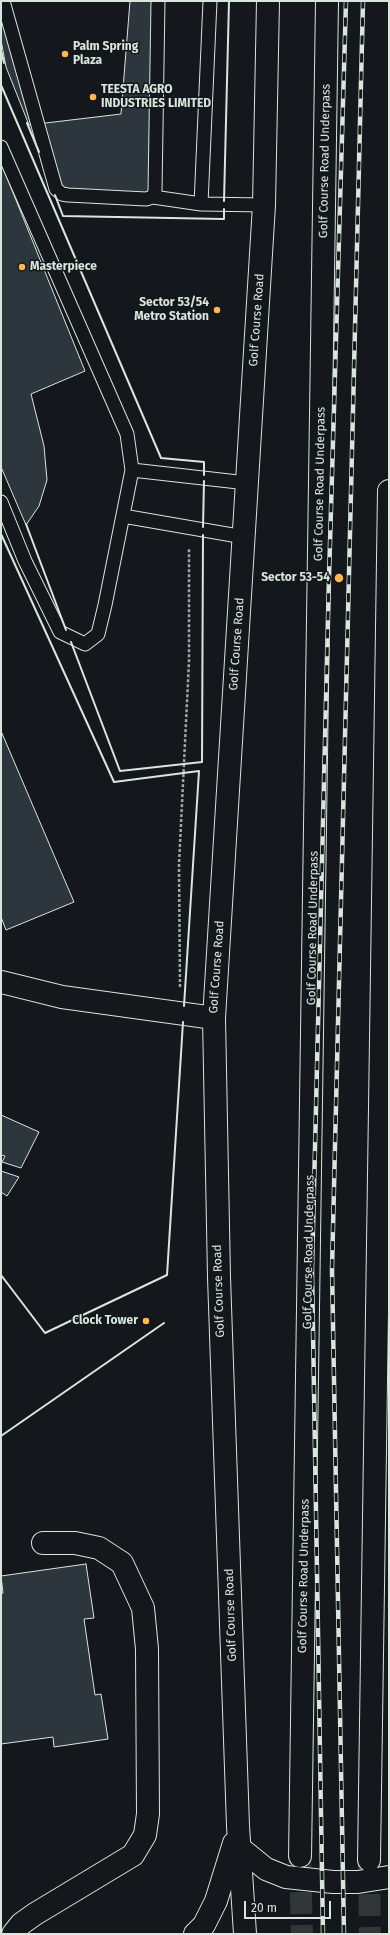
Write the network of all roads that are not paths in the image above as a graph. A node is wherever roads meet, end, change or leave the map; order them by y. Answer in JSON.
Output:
{"nodes":[{"id":1,"x":2,"y":1,"type":"edge"},
{"id":2,"x":158,"y":1,"type":"edge"},
{"id":3,"x":210,"y":1,"type":"edge"},
{"id":4,"x":268,"y":1,"type":"edge"},
{"id":5,"x":327,"y":1,"type":"edge"},
{"id":6,"x":1,"y":147,"type":"edge"},
{"id":7,"x":153,"y":197,"type":"junction"},
{"id":8,"x":200,"y":204,"type":"junction"},
{"id":9,"x":264,"y":205,"type":"junction"},
{"id":10,"x":132,"y":470,"type":"junction"},
{"id":11,"x":247,"y":483,"type":"junction"},
{"id":12,"x":389,"y":491,"type":"edge"},
{"id":13,"x":1,"y":502,"type":"edge"},
{"id":14,"x":123,"y":516,"type":"junction"},
{"id":15,"x":244,"y":537,"type":"junction"},
{"id":16,"x":1,"y":982,"type":"edge"},
{"id":17,"x":214,"y":1018,"type":"junction"},
{"id":18,"x":43,"y":1543,"type":"dead end"},
{"id":19,"x":238,"y":1826,"type":"junction"},
{"id":20,"x":240,"y":1848,"type":"junction"},
{"id":21,"x":300,"y":1856,"type":"tunnel mouth"},
{"id":22,"x":369,"y":1860,"type":"tunnel mouth"},
{"id":23,"x":389,"y":1877,"type":"edge"},
{"id":24,"x":13,"y":1934,"type":"edge"},
{"id":25,"x":195,"y":1934,"type":"edge"},
{"id":26,"x":245,"y":1934,"type":"edge"}],
"edges":[{"from":1,"to":7,"type":"lane"},
{"from":2,"to":7,"type":"lane"},
{"from":3,"to":8,"type":"lane"},
{"from":4,"to":9,"type":"main road","name":"Golf Course Road"},
{"from":5,"to":21,"type":"main road","name":"Golf Course Road Underpass"},
{"from":6,"to":10,"type":"lane"},
{"from":7,"to":8,"type":"lane"},
{"from":8,"to":9,"type":"lane"},
{"from":9,"to":11,"type":"main road","name":"Golf Course Road"},
{"from":10,"to":11,"type":"lane"},
{"from":10,"to":14,"type":"lane"},
{"from":11,"to":15,"type":"main road","name":"Golf Course Road"},
{"from":12,"to":22,"type":"main road"},
{"from":13,"to":14,"type":"lane"},
{"from":14,"to":15,"type":"lane"},
{"from":15,"to":17,"type":"main road","name":"Golf Course Road"},
{"from":16,"to":17,"type":"main road"},
{"from":17,"to":19,"type":"main road","name":"Golf Course Road"},
{"from":18,"to":24,"type":"main road"},
{"from":19,"to":20,"type":"main road","name":"Golf Course Road"},
{"from":19,"to":25,"type":"main road"},
{"from":20,"to":23,"type":"main road"},
{"from":20,"to":26,"type":"main road","name":"Golf Course Road"}]}
